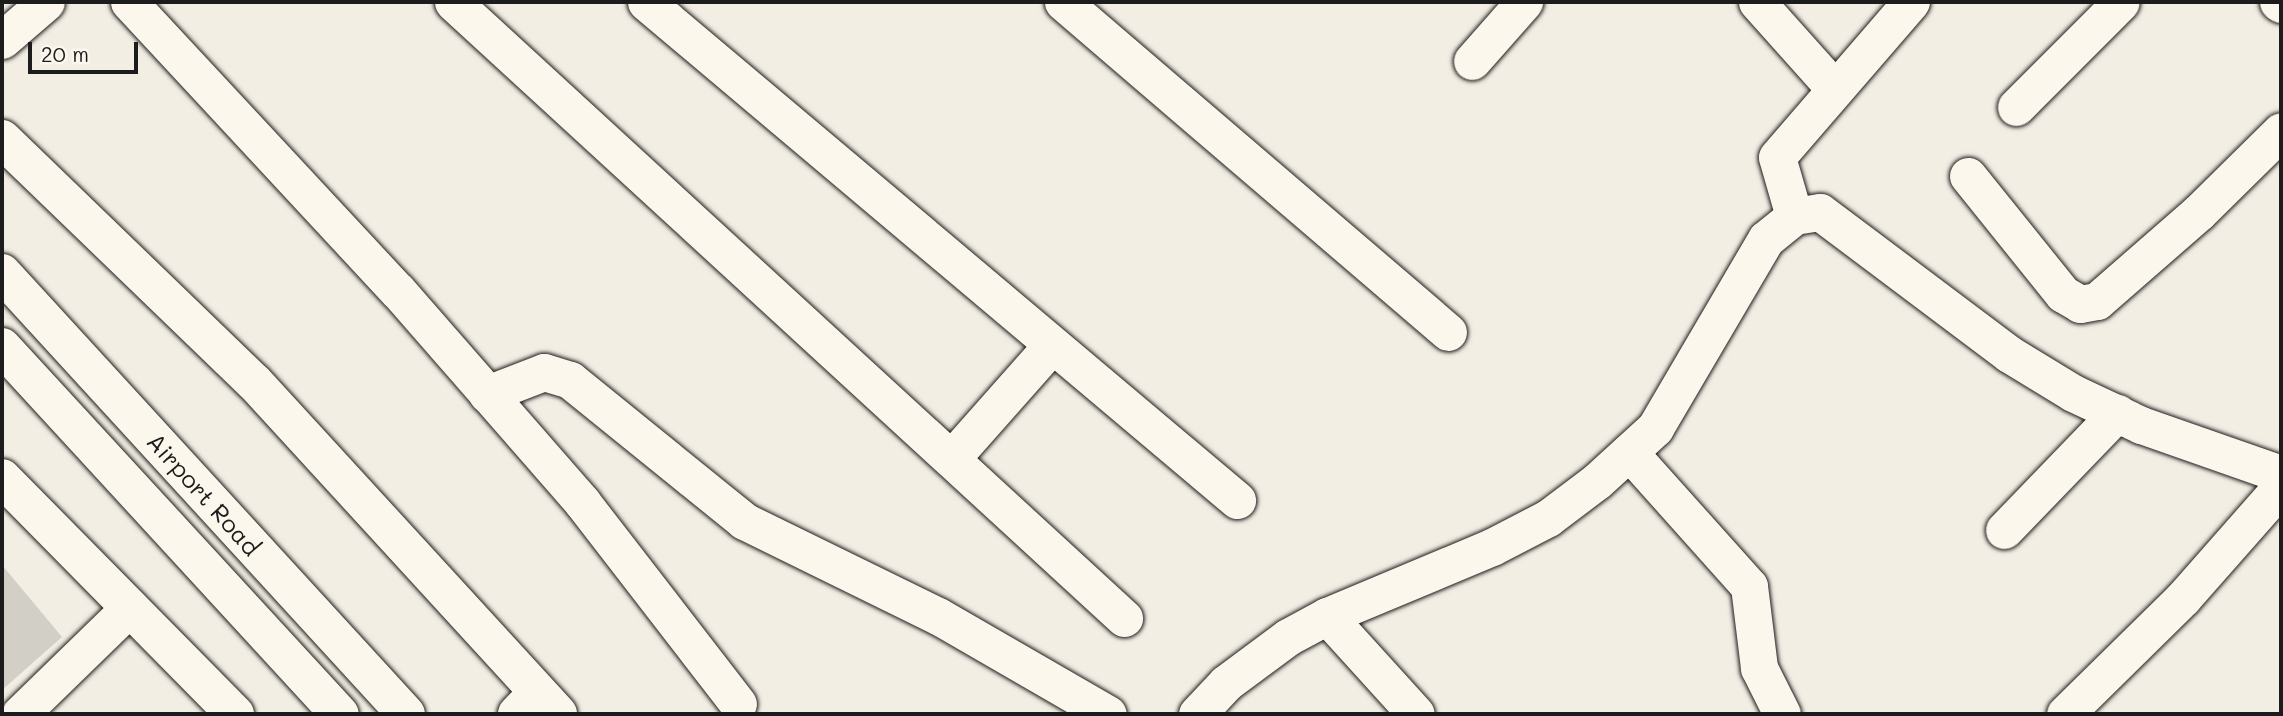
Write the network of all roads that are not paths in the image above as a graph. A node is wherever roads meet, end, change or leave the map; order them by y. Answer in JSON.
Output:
{"nodes":[{"id":1,"x":46,"y":2,"type":"edge"},
{"id":2,"x":129,"y":2,"type":"edge"},
{"id":3,"x":453,"y":2,"type":"edge"},
{"id":4,"x":646,"y":2,"type":"edge"},
{"id":5,"x":1063,"y":2,"type":"edge"},
{"id":6,"x":1524,"y":2,"type":"edge"},
{"id":7,"x":1756,"y":2,"type":"edge"},
{"id":8,"x":2121,"y":2,"type":"edge"},
{"id":9,"x":1895,"y":7,"type":"edge"},
{"id":10,"x":3,"y":38,"type":"edge"},
{"id":11,"x":1472,"y":61,"type":"dead end"},
{"id":12,"x":1834,"y":88,"type":"junction"},
{"id":13,"x":2016,"y":107,"type":"dead end"},
{"id":14,"x":2281,"y":131,"type":"edge"},
{"id":15,"x":2,"y":139,"type":"edge"},
{"id":16,"x":1968,"y":176,"type":"dead end"},
{"id":17,"x":1794,"y":216,"type":"junction"},
{"id":18,"x":2,"y":273,"type":"edge"},
{"id":19,"x":1448,"y":332,"type":"dead end"},
{"id":20,"x":1052,"y":345,"type":"junction"},
{"id":21,"x":2,"y":347,"type":"edge"},
{"id":22,"x":487,"y":394,"type":"junction"},
{"id":23,"x":2117,"y":413,"type":"junction"},
{"id":24,"x":1629,"y":452,"type":"junction"},
{"id":25,"x":951,"y":459,"type":"junction"},
{"id":26,"x":2281,"y":474,"type":"edge"},
{"id":27,"x":2,"y":478,"type":"edge"},
{"id":28,"x":2281,"y":487,"type":"edge"},
{"id":29,"x":1237,"y":500,"type":"dead end"},
{"id":30,"x":2004,"y":530,"type":"dead end"},
{"id":31,"x":130,"y":607,"type":"junction"},
{"id":32,"x":1327,"y":616,"type":"junction"},
{"id":33,"x":1124,"y":618,"type":"dead end"},
{"id":34,"x":738,"y":704,"type":"dead end"},
{"id":35,"x":537,"y":707,"type":"edge"},
{"id":36,"x":20,"y":714,"type":"edge"},
{"id":37,"x":235,"y":714,"type":"edge"},
{"id":38,"x":340,"y":714,"type":"edge"},
{"id":39,"x":406,"y":714,"type":"edge"},
{"id":40,"x":1108,"y":714,"type":"edge"},
{"id":41,"x":1196,"y":714,"type":"edge"},
{"id":42,"x":1416,"y":714,"type":"edge"},
{"id":43,"x":1782,"y":714,"type":"edge"},
{"id":44,"x":2065,"y":714,"type":"edge"}],
"edges":[{"from":1,"to":10,"type":"street"},
{"from":2,"to":22,"type":"street"},
{"from":3,"to":25,"type":"street"},
{"from":4,"to":20,"type":"street"},
{"from":5,"to":19,"type":"street"},
{"from":6,"to":11,"type":"street"},
{"from":7,"to":12,"type":"street"},
{"from":8,"to":13,"type":"street"},
{"from":9,"to":12,"type":"street"},
{"from":12,"to":17,"type":"street"},
{"from":14,"to":16,"type":"street"},
{"from":15,"to":35,"type":"street"},
{"from":17,"to":23,"type":"street"},
{"from":17,"to":24,"type":"street"},
{"from":18,"to":39,"type":"street","name":"Airport Road"},
{"from":20,"to":25,"type":"street"},
{"from":20,"to":29,"type":"street"},
{"from":21,"to":38,"type":"street","name":"Airport Road"},
{"from":22,"to":34,"type":"street"},
{"from":22,"to":40,"type":"street"},
{"from":23,"to":26,"type":"street"},
{"from":23,"to":30,"type":"street"},
{"from":24,"to":32,"type":"street"},
{"from":24,"to":43,"type":"street"},
{"from":25,"to":33,"type":"street"},
{"from":27,"to":31,"type":"street"},
{"from":28,"to":44,"type":"street"},
{"from":31,"to":36,"type":"street"},
{"from":31,"to":37,"type":"street"},
{"from":32,"to":41,"type":"street"},
{"from":32,"to":42,"type":"street"}]}
